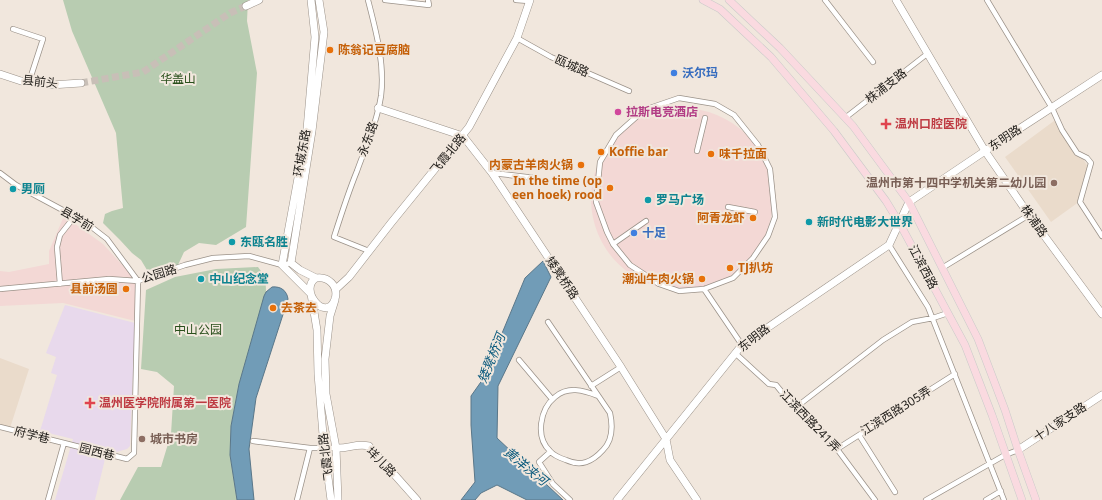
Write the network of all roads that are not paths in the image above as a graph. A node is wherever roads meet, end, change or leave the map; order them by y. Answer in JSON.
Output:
{"nodes":[{"id":1,"x":259,"y":0,"type":"edge"},
{"id":2,"x":311,"y":0,"type":"edge"},
{"id":3,"x":319,"y":0,"type":"edge"},
{"id":4,"x":368,"y":0,"type":"edge"},
{"id":5,"x":385,"y":0,"type":"edge"},
{"id":6,"x":428,"y":0,"type":"edge"},
{"id":7,"x":516,"y":0,"type":"edge"},
{"id":8,"x":529,"y":0,"type":"edge"},
{"id":9,"x":703,"y":0,"type":"edge"},
{"id":10,"x":729,"y":0,"type":"edge"},
{"id":11,"x":825,"y":0,"type":"edge"},
{"id":12,"x":896,"y":0,"type":"edge"},
{"id":13,"x":987,"y":0,"type":"edge"},
{"id":14,"x":246,"y":6,"type":"tunnel mouth"},
{"id":15,"x":13,"y":29,"type":"dead end"},
{"id":16,"x":517,"y":38,"type":"junction"},
{"id":17,"x":927,"y":54,"type":"junction"},
{"id":18,"x":873,"y":62,"type":"dead end"},
{"id":19,"x":0,"y":74,"type":"edge"},
{"id":20,"x":1102,"y":75,"type":"edge"},
{"id":21,"x":29,"y":82,"type":"junction"},
{"id":22,"x":81,"y":83,"type":"tunnel mouth"},
{"id":23,"x":629,"y":91,"type":"dead end"},
{"id":24,"x":378,"y":108,"type":"junction"},
{"id":25,"x":1052,"y":108,"type":"junction"},
{"id":26,"x":705,"y":118,"type":"dead end"},
{"id":27,"x":846,"y":118,"type":"junction"},
{"id":28,"x":463,"y":136,"type":"junction"},
{"id":29,"x":697,"y":151,"type":"dead end"},
{"id":30,"x":985,"y":151,"type":"junction"},
{"id":31,"x":0,"y":173,"type":"edge"},
{"id":32,"x":492,"y":173,"type":"junction"},
{"id":33,"x":535,"y":178,"type":"dead end"},
{"id":34,"x":910,"y":202,"type":"junction"},
{"id":35,"x":728,"y":207,"type":"dead end"},
{"id":36,"x":755,"y":212,"type":"dead end"},
{"id":37,"x":1029,"y":215,"type":"junction"},
{"id":38,"x":75,"y":216,"type":"junction"},
{"id":39,"x":646,"y":221,"type":"dead end"},
{"id":40,"x":900,"y":224,"type":"junction"},
{"id":41,"x":1102,"y":236,"type":"edge"},
{"id":42,"x":613,"y":244,"type":"junction"},
{"id":43,"x":889,"y":245,"type":"junction"},
{"id":44,"x":369,"y":251,"type":"junction"},
{"id":45,"x":291,"y":263,"type":"junction"},
{"id":46,"x":282,"y":265,"type":"junction"},
{"id":47,"x":942,"y":268,"type":"junction"},
{"id":48,"x":316,"y":278,"type":"junction"},
{"id":49,"x":138,"y":281,"type":"junction"},
{"id":50,"x":60,"y":284,"type":"junction"},
{"id":51,"x":0,"y":289,"type":"edge"},
{"id":52,"x":336,"y":289,"type":"junction"},
{"id":53,"x":704,"y":289,"type":"junction"},
{"id":54,"x":311,"y":294,"type":"junction"},
{"id":55,"x":335,"y":300,"type":"junction"},
{"id":56,"x":948,"y":313,"type":"junction"},
{"id":57,"x":1102,"y":314,"type":"edge"},
{"id":58,"x":933,"y":318,"type":"junction"},
{"id":59,"x":548,"y":322,"type":"dead end"},
{"id":60,"x":742,"y":345,"type":"junction"},
{"id":61,"x":735,"y":353,"type":"junction"},
{"id":62,"x":519,"y":360,"type":"dead end"},
{"id":63,"x":621,"y":366,"type":"junction"},
{"id":64,"x":955,"y":374,"type":"junction"},
{"id":65,"x":591,"y":386,"type":"junction"},
{"id":66,"x":1102,"y":395,"type":"edge"},
{"id":67,"x":598,"y":396,"type":"junction"},
{"id":68,"x":552,"y":399,"type":"junction"},
{"id":69,"x":796,"y":408,"type":"junction"},
{"id":70,"x":0,"y":427,"type":"edge"},
{"id":71,"x":859,"y":434,"type":"junction"},
{"id":72,"x":666,"y":439,"type":"junction"},
{"id":73,"x":253,"y":441,"type":"dead end"},
{"id":74,"x":64,"y":444,"type":"junction"},
{"id":75,"x":324,"y":447,"type":"junction"},
{"id":76,"x":310,"y":448,"type":"junction"},
{"id":77,"x":336,"y":448,"type":"junction"},
{"id":78,"x":838,"y":448,"type":"junction"},
{"id":79,"x":1018,"y":450,"type":"junction"},
{"id":80,"x":550,"y":452,"type":"junction"},
{"id":81,"x":1005,"y":455,"type":"junction"},
{"id":82,"x":990,"y":463,"type":"junction"},
{"id":83,"x":1001,"y":491,"type":"junction"},
{"id":84,"x":895,"y":492,"type":"dead end"},
{"id":85,"x":48,"y":500,"type":"edge"},
{"id":86,"x":297,"y":500,"type":"edge"},
{"id":87,"x":331,"y":500,"type":"edge"},
{"id":88,"x":338,"y":500,"type":"edge"},
{"id":89,"x":417,"y":500,"type":"edge"},
{"id":90,"x":570,"y":500,"type":"edge"},
{"id":91,"x":617,"y":500,"type":"edge"},
{"id":92,"x":698,"y":500,"type":"edge"},
{"id":93,"x":875,"y":500,"type":"edge"},
{"id":94,"x":926,"y":500,"type":"edge"},
{"id":95,"x":986,"y":500,"type":"edge"},
{"id":96,"x":1004,"y":500,"type":"edge"},
{"id":97,"x":1022,"y":500,"type":"edge"},
{"id":98,"x":1036,"y":500,"type":"edge"}],
"edges":[{"from":1,"to":14,"type":"street"},
{"from":2,"to":46,"type":"street","name":"环城东路"},
{"from":3,"to":45,"type":"street","name":"环城东路"},
{"from":4,"to":24,"type":"street","name":"永东路"},
{"from":5,"to":6,"type":"street"},
{"from":7,"to":8,"type":"street"},
{"from":8,"to":16,"type":"street","name":"飞霞北路"},
{"from":9,"to":40,"type":"main road","name":"江滨西路"},
{"from":10,"to":27,"type":"main road","name":"江滨西路"},
{"from":11,"to":18,"type":"street"},
{"from":12,"to":17,"type":"street","name":"株浦路"},
{"from":13,"to":25,"type":"street"},
{"from":15,"to":21,"type":"street"},
{"from":16,"to":23,"type":"street","name":"瓯城路"},
{"from":16,"to":28,"type":"street","name":"飞霞北路"},
{"from":17,"to":27,"type":"street","name":"株浦支路"},
{"from":17,"to":30,"type":"street","name":"株浦路"},
{"from":19,"to":21,"type":"street","name":"县前头"},
{"from":20,"to":25,"type":"street","name":"东明路"},
{"from":21,"to":22,"type":"street","name":"县前头"},
{"from":24,"to":28,"type":"street"},
{"from":24,"to":44,"type":"street","name":"永东路"},
{"from":25,"to":30,"type":"street","name":"东明路"},
{"from":25,"to":41,"type":"street"},
{"from":26,"to":29,"type":"street"},
{"from":27,"to":34,"type":"main road","name":"江滨西路"},
{"from":28,"to":32,"type":"street","name":"矮凳桥路"},
{"from":28,"to":44,"type":"street","name":"飞霞北路"},
{"from":30,"to":34,"type":"street","name":"东明路"},
{"from":30,"to":37,"type":"street","name":"株浦路"},
{"from":31,"to":38,"type":"street","name":"县学前"},
{"from":32,"to":33,"type":"street"},
{"from":32,"to":63,"type":"street","name":"矮凳桥路"},
{"from":34,"to":40,"type":"street","name":"东明路"},
{"from":34,"to":47,"type":"main road","name":"江滨西路"},
{"from":35,"to":36,"type":"street"},
{"from":37,"to":47,"type":"street"},
{"from":37,"to":57,"type":"street","name":"株浦路"},
{"from":38,"to":49,"type":"street","name":"县学前"},
{"from":38,"to":50,"type":"street"},
{"from":39,"to":42,"type":"street"},
{"from":40,"to":43,"type":"street","name":"东明路"},
{"from":40,"to":56,"type":"main road","name":"江滨西路"},
{"from":42,"to":53,"type":"street"},
{"from":42,"to":53,"type":"street"},
{"from":43,"to":58,"type":"street"},
{"from":43,"to":60,"type":"street","name":"东明路"},
{"from":44,"to":52,"type":"street","name":"飞霞北路"},
{"from":45,"to":46,"type":"street","name":"公园路"},
{"from":45,"to":48,"type":"street"},
{"from":46,"to":49,"type":"street","name":"公园路"},
{"from":46,"to":54,"type":"street"},
{"from":47,"to":79,"type":"main road","name":"江滨西路"},
{"from":48,"to":52,"type":"street"},
{"from":48,"to":54,"type":"street","name":"飞霞北路"},
{"from":49,"to":50,"type":"street","name":"公园路"},
{"from":49,"to":74,"type":"street","name":"园西巷"},
{"from":50,"to":51,"type":"street","name":"公园路"},
{"from":52,"to":55,"type":"street","name":"飞霞北路"},
{"from":53,"to":60,"type":"street"},
{"from":54,"to":55,"type":"street"},
{"from":54,"to":75,"type":"street","name":"飞霞北路"},
{"from":55,"to":77,"type":"street","name":"飞霞北路"},
{"from":56,"to":58,"type":"street"},
{"from":56,"to":81,"type":"main road","name":"江滨西路"},
{"from":58,"to":64,"type":"street"},
{"from":58,"to":69,"type":"street"},
{"from":59,"to":65,"type":"street"},
{"from":60,"to":61,"type":"street","name":"东明路"},
{"from":61,"to":69,"type":"street","name":"江滨西路241弄"},
{"from":61,"to":72,"type":"street","name":"东明路"},
{"from":62,"to":68,"type":"street"},
{"from":63,"to":65,"type":"street"},
{"from":63,"to":72,"type":"street","name":"矮凳桥路"},
{"from":64,"to":71,"type":"street","name":"江滨西路305弄"},
{"from":64,"to":82,"type":"street"},
{"from":65,"to":67,"type":"street"},
{"from":66,"to":79,"type":"street","name":"十八家支路"},
{"from":67,"to":68,"type":"street"},
{"from":67,"to":80,"type":"street"},
{"from":68,"to":80,"type":"street"},
{"from":69,"to":78,"type":"street","name":"江滨西路241弄"},
{"from":70,"to":74,"type":"street","name":"府学巷"},
{"from":71,"to":78,"type":"street","name":"江滨西路305弄"},
{"from":71,"to":84,"type":"street"},
{"from":72,"to":91,"type":"street","name":"东明路"},
{"from":72,"to":92,"type":"street","name":"矮凳桥路"},
{"from":73,"to":76,"type":"street"},
{"from":74,"to":85,"type":"street","name":"园西巷"},
{"from":75,"to":76,"type":"street"},
{"from":75,"to":77,"type":"street"},
{"from":75,"to":87,"type":"street","name":"飞霞北路"},
{"from":76,"to":86,"type":"street"},
{"from":77,"to":88,"type":"street","name":"飞霞北路"},
{"from":77,"to":89,"type":"street","name":"垟儿路"},
{"from":78,"to":93,"type":"street","name":"江滨西路241弄"},
{"from":79,"to":81,"type":"street"},
{"from":79,"to":98,"type":"main road","name":"江滨西路"},
{"from":80,"to":90,"type":"street"},
{"from":81,"to":82,"type":"street"},
{"from":81,"to":97,"type":"main road","name":"江滨西路"},
{"from":82,"to":83,"type":"street"},
{"from":82,"to":94,"type":"street"},
{"from":83,"to":95,"type":"street"},
{"from":83,"to":96,"type":"street"}]}
